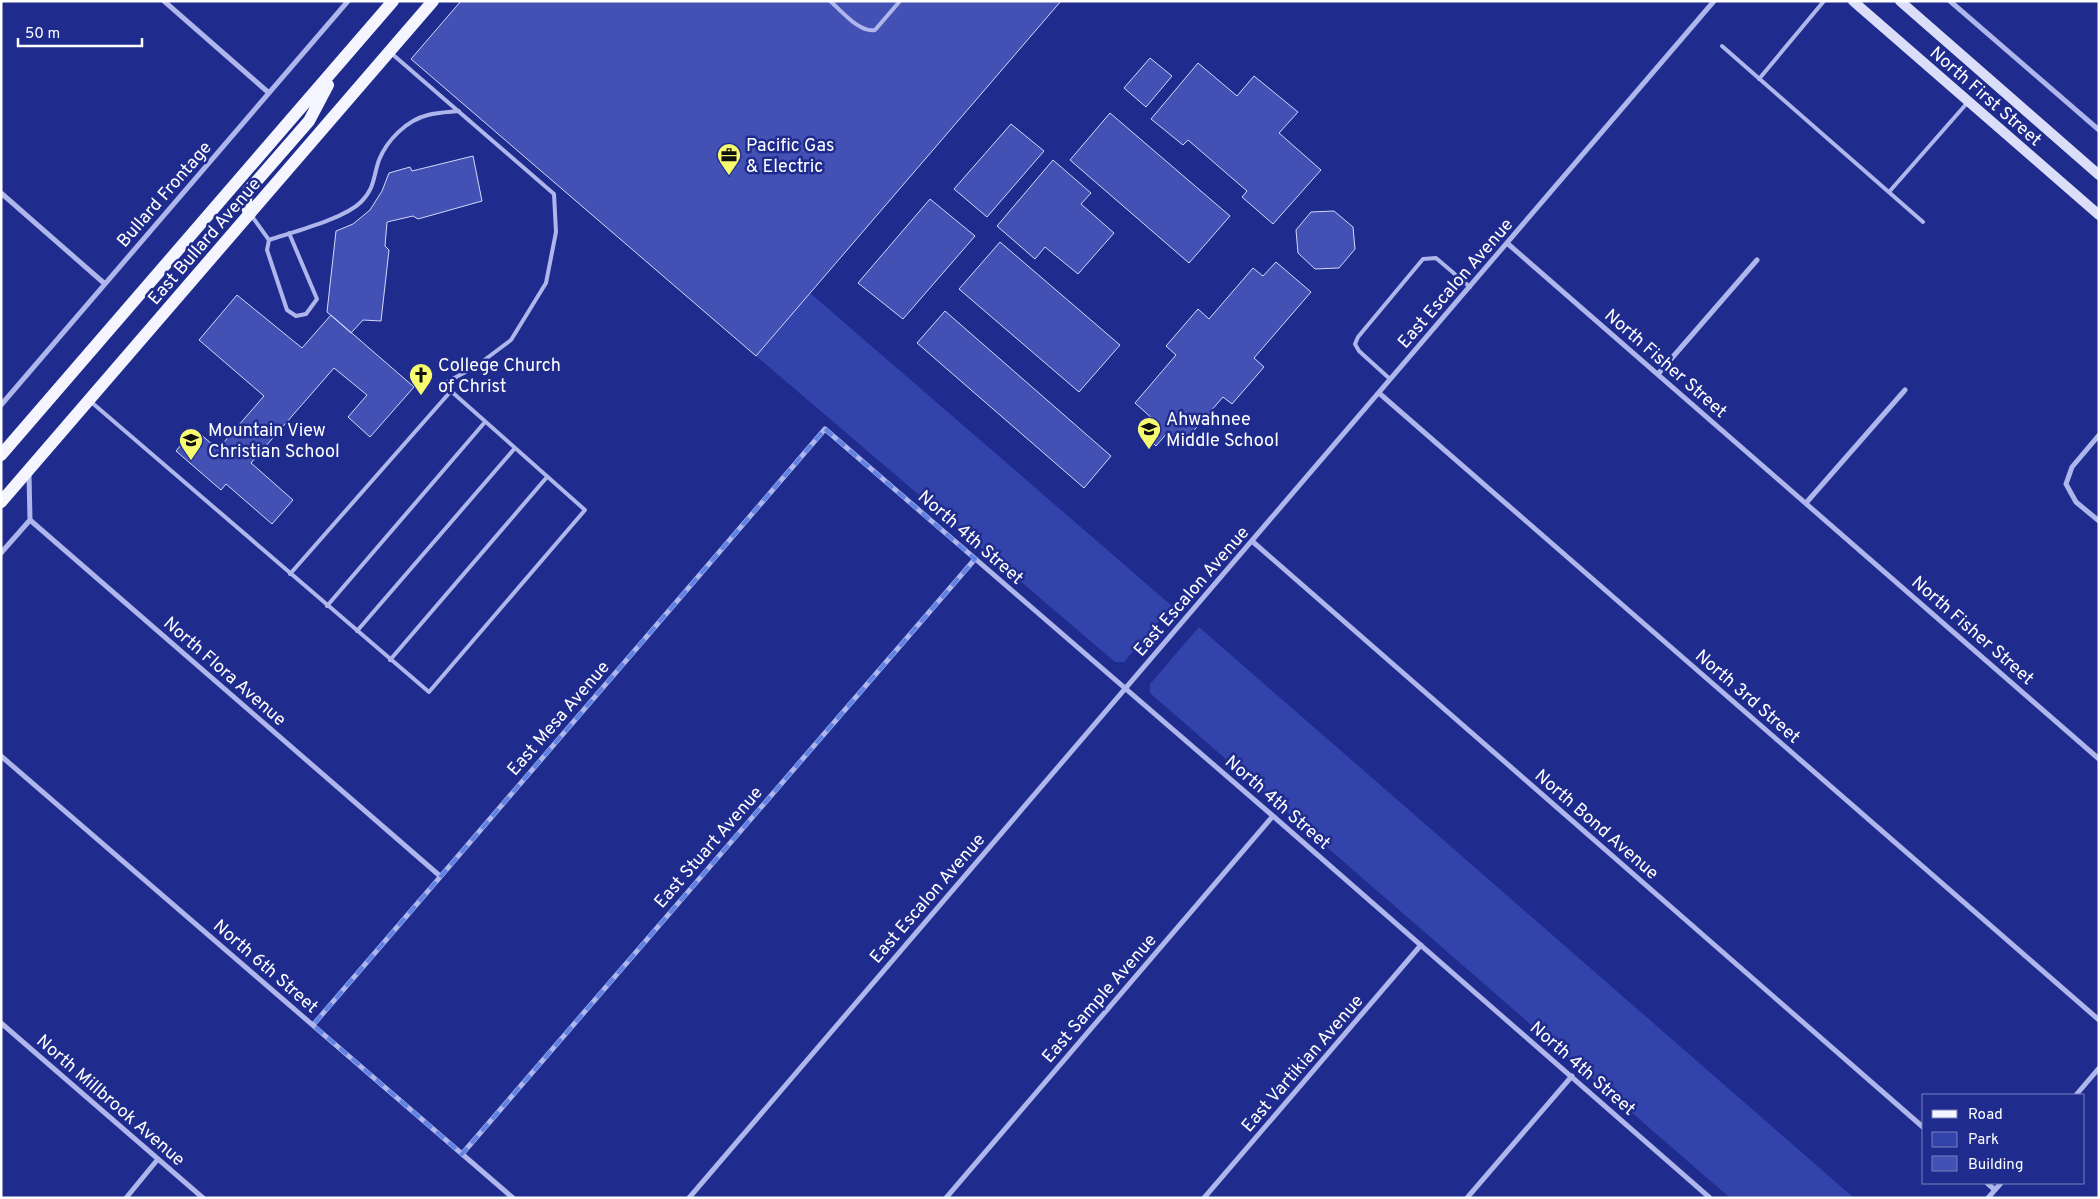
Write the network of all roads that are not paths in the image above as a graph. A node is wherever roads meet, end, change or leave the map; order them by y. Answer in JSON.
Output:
{"nodes":[{"id":1,"x":164,"y":1,"type":"edge"},
{"id":2,"x":348,"y":1,"type":"edge"},
{"id":3,"x":393,"y":1,"type":"edge"},
{"id":4,"x":432,"y":1,"type":"edge"},
{"id":5,"x":830,"y":1,"type":"edge"},
{"id":6,"x":900,"y":1,"type":"edge"},
{"id":7,"x":1714,"y":1,"type":"edge"},
{"id":8,"x":1824,"y":1,"type":"edge"},
{"id":9,"x":1852,"y":1,"type":"edge"},
{"id":10,"x":1900,"y":1,"type":"edge"},
{"id":11,"x":1954,"y":2,"type":"edge"},
{"id":12,"x":1722,"y":46,"type":"dead end"},
{"id":13,"x":389,"y":52,"type":"junction"},
{"id":14,"x":340,"y":63,"type":"junction"},
{"id":15,"x":1759,"y":79,"type":"junction"},
{"id":16,"x":269,"y":93,"type":"junction"},
{"id":17,"x":1968,"y":102,"type":"junction"},
{"id":18,"x":459,"y":111,"type":"junction"},
{"id":19,"x":2099,"y":130,"type":"edge"},
{"id":20,"x":2099,"y":175,"type":"edge"},
{"id":21,"x":2067,"y":188,"type":"junction"},
{"id":22,"x":1889,"y":192,"type":"junction"},
{"id":23,"x":1,"y":193,"type":"edge"},
{"id":24,"x":2099,"y":207,"type":"edge"},
{"id":25,"x":250,"y":214,"type":"junction"},
{"id":26,"x":2099,"y":216,"type":"edge"},
{"id":27,"x":1922,"y":222,"type":"dead end"},
{"id":28,"x":289,"y":233,"type":"junction"},
{"id":29,"x":269,"y":240,"type":"junction"},
{"id":30,"x":1507,"y":242,"type":"junction"},
{"id":31,"x":1757,"y":260,"type":"dead end"},
{"id":32,"x":105,"y":284,"type":"junction"},
{"id":33,"x":1470,"y":287,"type":"junction"},
{"id":34,"x":1658,"y":374,"type":"junction"},
{"id":35,"x":1390,"y":379,"type":"junction"},
{"id":36,"x":1905,"y":390,"type":"dead end"},
{"id":37,"x":451,"y":391,"type":"junction"},
{"id":38,"x":1379,"y":393,"type":"junction"},
{"id":39,"x":90,"y":401,"type":"junction"},
{"id":40,"x":1,"y":405,"type":"edge"},
{"id":41,"x":485,"y":422,"type":"junction"},
{"id":42,"x":825,"y":430,"type":"joint"},
{"id":43,"x":2099,"y":436,"type":"edge"},
{"id":44,"x":515,"y":448,"type":"junction"},
{"id":45,"x":1,"y":455,"type":"edge"},
{"id":46,"x":29,"y":470,"type":"junction"},
{"id":47,"x":547,"y":477,"type":"junction"},
{"id":48,"x":1,"y":502,"type":"edge"},
{"id":49,"x":1806,"y":503,"type":"junction"},
{"id":50,"x":30,"y":520,"type":"junction"},
{"id":51,"x":2099,"y":521,"type":"edge"},
{"id":52,"x":1252,"y":541,"type":"junction"},
{"id":53,"x":1,"y":553,"type":"edge"},
{"id":54,"x":975,"y":559,"type":"junction"},
{"id":55,"x":290,"y":574,"type":"junction"},
{"id":56,"x":327,"y":606,"type":"junction"},
{"id":57,"x":357,"y":631,"type":"junction"},
{"id":58,"x":390,"y":660,"type":"junction"},
{"id":59,"x":1125,"y":688,"type":"junction"},
{"id":60,"x":1,"y":756,"type":"edge"},
{"id":61,"x":2099,"y":759,"type":"edge"},
{"id":62,"x":1273,"y":816,"type":"junction"},
{"id":63,"x":440,"y":876,"type":"junction"},
{"id":64,"x":1422,"y":945,"type":"junction"},
{"id":65,"x":2099,"y":1020,"type":"edge"},
{"id":66,"x":1,"y":1023,"type":"edge"},
{"id":67,"x":313,"y":1025,"type":"junction"},
{"id":68,"x":2099,"y":1068,"type":"edge"},
{"id":69,"x":1572,"y":1076,"type":"junction"},
{"id":70,"x":2077,"y":1094,"type":"edge"},
{"id":71,"x":1922,"y":1126,"type":"edge"},
{"id":72,"x":462,"y":1154,"type":"junction"},
{"id":73,"x":158,"y":1159,"type":"junction"},
{"id":74,"x":1988,"y":1184,"type":"edge"},
{"id":75,"x":2000,"y":1184,"type":"edge"},
{"id":76,"x":1995,"y":1190,"type":"junction"},
{"id":77,"x":126,"y":1198,"type":"edge"},
{"id":78,"x":203,"y":1198,"type":"edge"},
{"id":79,"x":513,"y":1198,"type":"edge"},
{"id":80,"x":689,"y":1198,"type":"edge"},
{"id":81,"x":946,"y":1198,"type":"edge"},
{"id":82,"x":1204,"y":1198,"type":"edge"},
{"id":83,"x":1468,"y":1198,"type":"edge"},
{"id":84,"x":1710,"y":1198,"type":"edge"},
{"id":85,"x":1988,"y":1198,"type":"edge"}],
"edges":[{"from":1,"to":16,"type":"street"},
{"from":2,"to":16,"type":"street","name":"Bullard Frontage"},
{"from":3,"to":14,"type":"main road","name":"East Bullard Avenue"},
{"from":4,"to":13,"type":"main road","name":"East Bullard Avenue"},
{"from":5,"to":6,"type":"lane"},
{"from":7,"to":30,"type":"street","name":"East Escalon Avenue"},
{"from":8,"to":15,"type":"lane"},
{"from":9,"to":17,"type":"main road","name":"North First Street"},
{"from":10,"to":20,"type":"main road","name":"North First Street"},
{"from":11,"to":19,"type":"street"},
{"from":12,"to":15,"type":"lane"},
{"from":13,"to":18,"type":"lane"},
{"from":13,"to":25,"type":"main road","name":"East Bullard Avenue"},
{"from":14,"to":25,"type":"main road"},
{"from":14,"to":45,"type":"main road","name":"East Bullard Avenue"},
{"from":15,"to":22,"type":"lane"},
{"from":16,"to":32,"type":"street","name":"Bullard Frontage"},
{"from":17,"to":21,"type":"main road","name":"North First Street"},
{"from":17,"to":22,"type":"lane"},
{"from":18,"to":28,"type":"lane"},
{"from":18,"to":37,"type":"lane"},
{"from":21,"to":24,"type":"main road"},
{"from":21,"to":26,"type":"main road","name":"North First Street"},
{"from":22,"to":27,"type":"lane"},
{"from":23,"to":32,"type":"street"},
{"from":25,"to":29,"type":"lane"},
{"from":25,"to":39,"type":"main road","name":"East Bullard Avenue"},
{"from":28,"to":29,"type":"lane"},
{"from":28,"to":29,"type":"lane"},
{"from":30,"to":33,"type":"street","name":"East Escalon Avenue"},
{"from":30,"to":34,"type":"street","name":"North Fisher Street"},
{"from":31,"to":34,"type":"street"},
{"from":32,"to":40,"type":"street","name":"Bullard Frontage"},
{"from":33,"to":35,"type":"street","name":"East Escalon Avenue"},
{"from":33,"to":35,"type":"lane"},
{"from":34,"to":49,"type":"street","name":"North Fisher Street"},
{"from":35,"to":38,"type":"street","name":"East Escalon Avenue"},
{"from":36,"to":49,"type":"street"},
{"from":37,"to":41,"type":"lane"},
{"from":37,"to":55,"type":"lane"},
{"from":38,"to":52,"type":"street","name":"East Escalon Avenue"},
{"from":38,"to":65,"type":"street","name":"North 3rd Street"},
{"from":39,"to":46,"type":"main road","name":"East Bullard Avenue"},
{"from":39,"to":55,"type":"lane"},
{"from":41,"to":44,"type":"lane"},
{"from":41,"to":56,"type":"lane"},
{"from":42,"to":54,"type":"street","name":"North 4th Street"},
{"from":42,"to":63,"type":"street","name":"East Mesa Avenue"},
{"from":43,"to":51,"type":"street"},
{"from":44,"to":47,"type":"lane"},
{"from":44,"to":57,"type":"lane"},
{"from":46,"to":48,"type":"main road","name":"East Bullard Avenue"},
{"from":46,"to":50,"type":"street"},
{"from":47,"to":58,"type":"lane"},
{"from":47,"to":58,"type":"lane"},
{"from":49,"to":61,"type":"street","name":"North Fisher Street"},
{"from":50,"to":53,"type":"street"},
{"from":50,"to":63,"type":"street","name":"North Flora Avenue"},
{"from":52,"to":59,"type":"street","name":"East Escalon Avenue"},
{"from":52,"to":71,"type":"street","name":"North Bond Avenue"},
{"from":54,"to":59,"type":"street","name":"North 4th Street"},
{"from":54,"to":72,"type":"street","name":"East Stuart Avenue"},
{"from":55,"to":56,"type":"lane"},
{"from":56,"to":57,"type":"lane"},
{"from":57,"to":58,"type":"lane"},
{"from":59,"to":62,"type":"street","name":"North 4th Street"},
{"from":59,"to":80,"type":"street","name":"East Escalon Avenue"},
{"from":60,"to":67,"type":"street","name":"North 6th Street"},
{"from":62,"to":64,"type":"street","name":"North 4th Street"},
{"from":62,"to":81,"type":"street","name":"East Sample Avenue"},
{"from":63,"to":67,"type":"street","name":"East Mesa Avenue"},
{"from":64,"to":69,"type":"street","name":"North 4th Street"},
{"from":64,"to":82,"type":"street","name":"East Vartikian Avenue"},
{"from":66,"to":73,"type":"street","name":"North Millbrook Avenue"},
{"from":67,"to":72,"type":"street","name":"North 6th Street"},
{"from":68,"to":70,"type":"street"},
{"from":69,"to":83,"type":"street"},
{"from":69,"to":84,"type":"street","name":"North 4th Street"},
{"from":72,"to":79,"type":"street","name":"North 6th Street"},
{"from":73,"to":77,"type":"street"},
{"from":73,"to":78,"type":"street","name":"North Millbrook Avenue"},
{"from":74,"to":76,"type":"street"},
{"from":75,"to":76,"type":"street"},
{"from":76,"to":85,"type":"street"}]}
